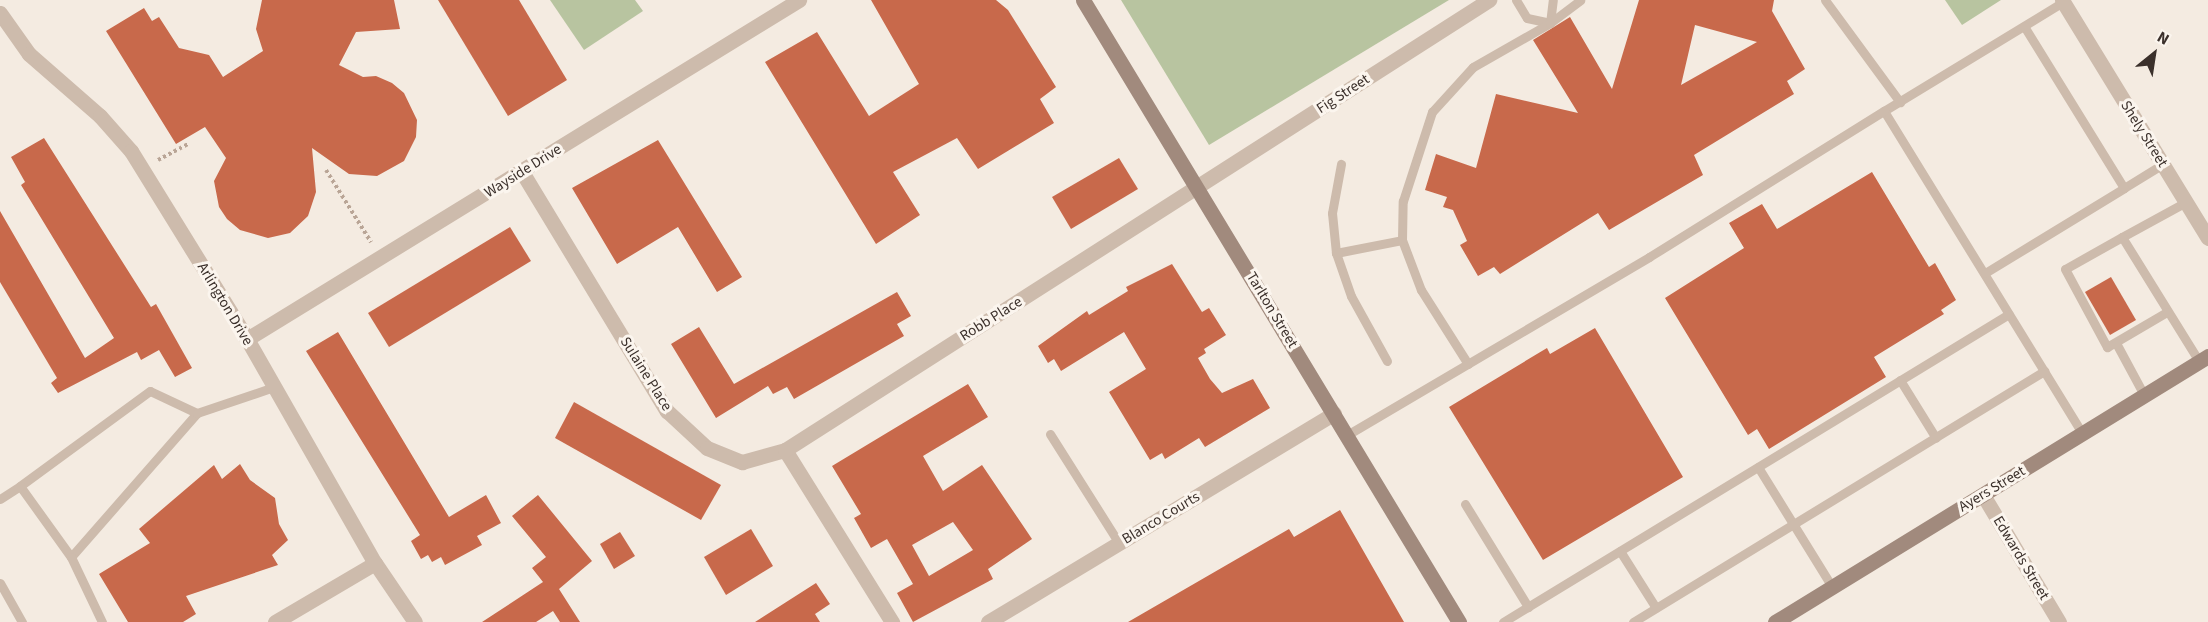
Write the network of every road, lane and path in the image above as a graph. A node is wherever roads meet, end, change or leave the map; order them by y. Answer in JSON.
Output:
{"nodes":[{"id":1,"x":799,"y":0,"type":"edge"},
{"id":2,"x":1083,"y":0,"type":"edge"},
{"id":3,"x":1489,"y":0,"type":"edge"},
{"id":4,"x":1516,"y":0,"type":"edge"},
{"id":5,"x":1553,"y":0,"type":"edge"},
{"id":6,"x":1580,"y":0,"type":"edge"},
{"id":7,"x":1825,"y":0,"type":"edge"},
{"id":8,"x":2063,"y":1,"type":"edge"},
{"id":9,"x":0,"y":14,"type":"edge"},
{"id":10,"x":1550,"y":22,"type":"junction"},
{"id":11,"x":2024,"y":26,"type":"junction"},
{"id":12,"x":1900,"y":102,"type":"junction"},
{"id":13,"x":1884,"y":111,"type":"junction"},
{"id":14,"x":188,"y":144,"type":"dead end"},
{"id":15,"x":1341,"y":164,"type":"dead end"},
{"id":16,"x":2163,"y":164,"type":"junction"},
{"id":17,"x":142,"y":170,"type":"junction"},
{"id":18,"x":326,"y":170,"type":"dead end"},
{"id":19,"x":522,"y":172,"type":"junction"},
{"id":20,"x":1198,"y":187,"type":"junction"},
{"id":21,"x":2124,"y":188,"type":"junction"},
{"id":22,"x":2186,"y":202,"type":"junction"},
{"id":23,"x":2122,"y":237,"type":"junction"},
{"id":24,"x":2208,"y":238,"type":"edge"},
{"id":25,"x":1402,"y":240,"type":"junction"},
{"id":26,"x":1336,"y":253,"type":"junction"},
{"id":27,"x":381,"y":258,"type":"junction"},
{"id":28,"x":1984,"y":273,"type":"junction"},
{"id":29,"x":2167,"y":312,"type":"junction"},
{"id":30,"x":2009,"y":314,"type":"junction"},
{"id":31,"x":247,"y":339,"type":"junction"},
{"id":32,"x":2116,"y":343,"type":"junction"},
{"id":33,"x":2204,"y":358,"type":"edge"},
{"id":34,"x":1387,"y":361,"type":"dead end"},
{"id":35,"x":1468,"y":364,"type":"junction"},
{"id":36,"x":2045,"y":371,"type":"junction"},
{"id":37,"x":1900,"y":380,"type":"junction"},
{"id":38,"x":274,"y":387,"type":"junction"},
{"id":39,"x":2144,"y":395,"type":"junction"},
{"id":40,"x":196,"y":413,"type":"junction"},
{"id":41,"x":1334,"y":413,"type":"junction"},
{"id":42,"x":1050,"y":434,"type":"dead end"},
{"id":43,"x":2083,"y":434,"type":"junction"},
{"id":44,"x":1347,"y":435,"type":"junction"},
{"id":45,"x":1936,"y":438,"type":"junction"},
{"id":46,"x":785,"y":450,"type":"junction"},
{"id":47,"x":1758,"y":466,"type":"junction"},
{"id":48,"x":21,"y":486,"type":"junction"},
{"id":49,"x":1983,"y":495,"type":"junction"},
{"id":50,"x":0,"y":499,"type":"edge"},
{"id":51,"x":1465,"y":504,"type":"dead end"},
{"id":52,"x":1794,"y":524,"type":"junction"},
{"id":53,"x":1119,"y":543,"type":"junction"},
{"id":54,"x":1620,"y":551,"type":"junction"},
{"id":55,"x":71,"y":557,"type":"junction"},
{"id":56,"x":375,"y":563,"type":"junction"},
{"id":57,"x":0,"y":583,"type":"edge"},
{"id":58,"x":1832,"y":587,"type":"junction"},
{"id":59,"x":1528,"y":607,"type":"junction"},
{"id":60,"x":1656,"y":608,"type":"junction"},
{"id":61,"x":22,"y":622,"type":"edge"},
{"id":62,"x":102,"y":622,"type":"edge"},
{"id":63,"x":275,"y":622,"type":"edge"},
{"id":64,"x":415,"y":622,"type":"edge"},
{"id":65,"x":892,"y":622,"type":"edge"},
{"id":66,"x":988,"y":622,"type":"edge"},
{"id":67,"x":1458,"y":622,"type":"edge"},
{"id":68,"x":1503,"y":622,"type":"edge"},
{"id":69,"x":1633,"y":622,"type":"edge"},
{"id":70,"x":1775,"y":622,"type":"edge"},
{"id":71,"x":2059,"y":622,"type":"edge"}],
"edges":[{"from":1,"to":19,"type":"street","name":"Wayside Drive"},
{"from":2,"to":20,"type":"street","name":"Tarlton Street"},
{"from":3,"to":20,"type":"street","name":"Fig Street"},
{"from":4,"to":10,"type":"lane"},
{"from":5,"to":10,"type":"lane"},
{"from":6,"to":10,"type":"lane"},
{"from":7,"to":12,"type":"lane"},
{"from":8,"to":11,"type":"lane"},
{"from":8,"to":16,"type":"street","name":"Shely Street"},
{"from":9,"to":17,"type":"street","name":"Arlington Drive"},
{"from":10,"to":25,"type":"lane"},
{"from":11,"to":12,"type":"lane"},
{"from":11,"to":21,"type":"lane"},
{"from":12,"to":13,"type":"lane"},
{"from":13,"to":28,"type":"lane"},
{"from":13,"to":35,"type":"lane"},
{"from":14,"to":17,"type":"path"},
{"from":15,"to":26,"type":"lane"},
{"from":16,"to":21,"type":"lane"},
{"from":16,"to":22,"type":"street","name":"Shely Street"},
{"from":17,"to":31,"type":"street","name":"Arlington Drive"},
{"from":18,"to":27,"type":"path"},
{"from":19,"to":27,"type":"street","name":"Wayside Drive"},
{"from":19,"to":46,"type":"street","name":"Sulaine Place"},
{"from":20,"to":41,"type":"street","name":"Tarlton Street"},
{"from":20,"to":46,"type":"street","name":"Robb Place"},
{"from":21,"to":28,"type":"lane"},
{"from":22,"to":23,"type":"lane"},
{"from":22,"to":24,"type":"street","name":"Shely Street"},
{"from":23,"to":29,"type":"lane"},
{"from":23,"to":32,"type":"lane"},
{"from":25,"to":26,"type":"lane"},
{"from":25,"to":35,"type":"lane"},
{"from":26,"to":34,"type":"lane"},
{"from":27,"to":31,"type":"street","name":"Wayside Drive"},
{"from":28,"to":30,"type":"lane"},
{"from":29,"to":32,"type":"lane"},
{"from":29,"to":33,"type":"lane"},
{"from":30,"to":36,"type":"lane"},
{"from":30,"to":37,"type":"lane"},
{"from":31,"to":38,"type":"street","name":"Arlington Drive"},
{"from":32,"to":39,"type":"lane"},
{"from":33,"to":39,"type":"street","name":"Ayers Street"},
{"from":35,"to":44,"type":"lane"},
{"from":36,"to":43,"type":"lane"},
{"from":36,"to":45,"type":"lane"},
{"from":37,"to":45,"type":"lane"},
{"from":37,"to":47,"type":"lane"},
{"from":38,"to":40,"type":"lane"},
{"from":38,"to":56,"type":"street","name":"Arlington Drive"},
{"from":39,"to":43,"type":"street","name":"Ayers Street"},
{"from":40,"to":48,"type":"lane"},
{"from":40,"to":55,"type":"lane"},
{"from":41,"to":44,"type":"street","name":"Tarlton Street"},
{"from":41,"to":53,"type":"street","name":"Blanco Courts"},
{"from":42,"to":53,"type":"lane"},
{"from":43,"to":49,"type":"street","name":"Ayers Street"},
{"from":44,"to":67,"type":"street","name":"Tarlton Street"},
{"from":45,"to":52,"type":"lane"},
{"from":46,"to":65,"type":"street"},
{"from":47,"to":52,"type":"lane"},
{"from":47,"to":54,"type":"lane"},
{"from":48,"to":50,"type":"lane"},
{"from":48,"to":55,"type":"lane"},
{"from":49,"to":58,"type":"street","name":"Ayers Street"},
{"from":49,"to":71,"type":"street","name":"Edwards Street"},
{"from":51,"to":59,"type":"lane"},
{"from":52,"to":58,"type":"lane"},
{"from":52,"to":60,"type":"lane"},
{"from":53,"to":66,"type":"street","name":"Blanco Courts"},
{"from":54,"to":59,"type":"lane"},
{"from":54,"to":60,"type":"lane"},
{"from":55,"to":62,"type":"lane"},
{"from":56,"to":63,"type":"street"},
{"from":56,"to":64,"type":"street","name":"Arlington Drive"},
{"from":57,"to":61,"type":"lane"},
{"from":58,"to":70,"type":"street","name":"Ayers Street"},
{"from":59,"to":68,"type":"lane"},
{"from":60,"to":69,"type":"lane"}]}
